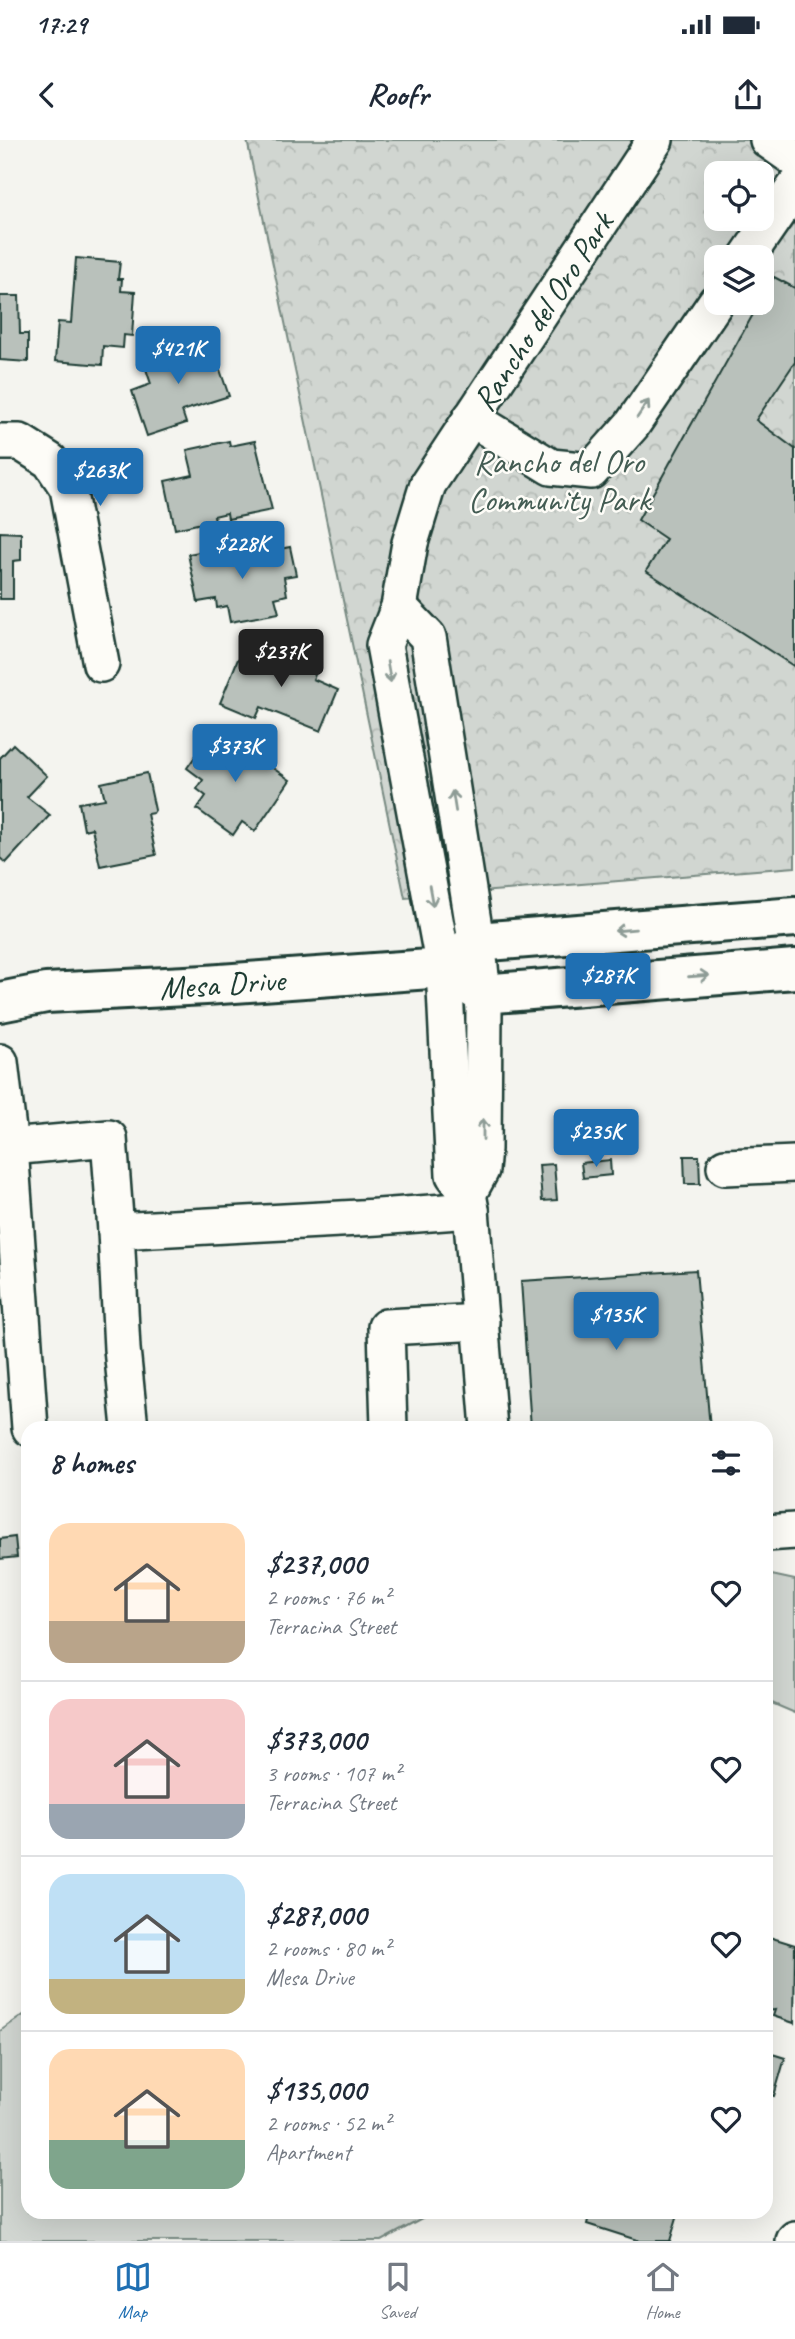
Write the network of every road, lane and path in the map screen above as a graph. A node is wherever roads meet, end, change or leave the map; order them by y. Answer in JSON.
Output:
{"nodes":[{"id":1,"x":655,"y":140,"type":"edge"},
{"id":2,"x":768,"y":140,"type":"edge"},
{"id":3,"x":795,"y":159,"type":"edge"},
{"id":4,"x":795,"y":187,"type":"edge"},
{"id":5,"x":755,"y":245,"type":"edge"},
{"id":6,"x":708,"y":315,"type":"edge"},
{"id":7,"x":471,"y":418,"type":"junction"},
{"id":8,"x":0,"y":442,"type":"edge"},
{"id":9,"x":101,"y":663,"type":"dead end"},
{"id":10,"x":795,"y":917,"type":"edge"},
{"id":11,"x":471,"y":967,"type":"junction"},
{"id":12,"x":795,"y":969,"type":"edge"},
{"id":13,"x":0,"y":1002,"type":"edge"},
{"id":14,"x":0,"y":1062,"type":"edge"},
{"id":15,"x":7,"y":1163,"type":"edge"},
{"id":16,"x":795,"y":1164,"type":"edge"},
{"id":17,"x":726,"y":1167,"type":"dead end"},
{"id":18,"x":469,"y":1202,"type":"junction"},
{"id":19,"x":116,"y":1231,"type":"junction"},
{"id":20,"x":481,"y":1322,"type":"junction"},
{"id":21,"x":29,"y":1421,"type":"edge"},
{"id":22,"x":129,"y":1421,"type":"edge"},
{"id":23,"x":389,"y":1421,"type":"edge"},
{"id":24,"x":488,"y":1421,"type":"edge"},
{"id":25,"x":795,"y":1531,"type":"edge"},
{"id":26,"x":773,"y":1532,"type":"edge"}],
"edges":[{"from":1,"to":7,"type":"street","name":"Rancho del Oro Park"},
{"from":2,"to":3,"type":"street"},
{"from":4,"to":5,"type":"street"},
{"from":7,"to":6,"type":"street","one_way":true},
{"from":7,"to":11,"type":"street","name":"Rancho del Oro Park"},
{"from":8,"to":9,"type":"street"},
{"from":10,"to":11,"type":"main road","name":"Mesa Drive","one_way":true},
{"from":11,"to":12,"type":"main road","name":"Mesa Drive","one_way":true},
{"from":11,"to":13,"type":"main road","name":"Mesa Drive"},
{"from":18,"to":11,"type":"street","one_way":true},
{"from":11,"to":18,"type":"street"},
{"from":14,"to":15,"type":"street"},
{"from":15,"to":19,"type":"street"},
{"from":15,"to":21,"type":"street"},
{"from":16,"to":17,"type":"street"},
{"from":18,"to":19,"type":"street"},
{"from":18,"to":20,"type":"street"},
{"from":19,"to":22,"type":"street"},
{"from":20,"to":23,"type":"street"},
{"from":20,"to":24,"type":"street"},
{"from":25,"to":26,"type":"street"}]}
